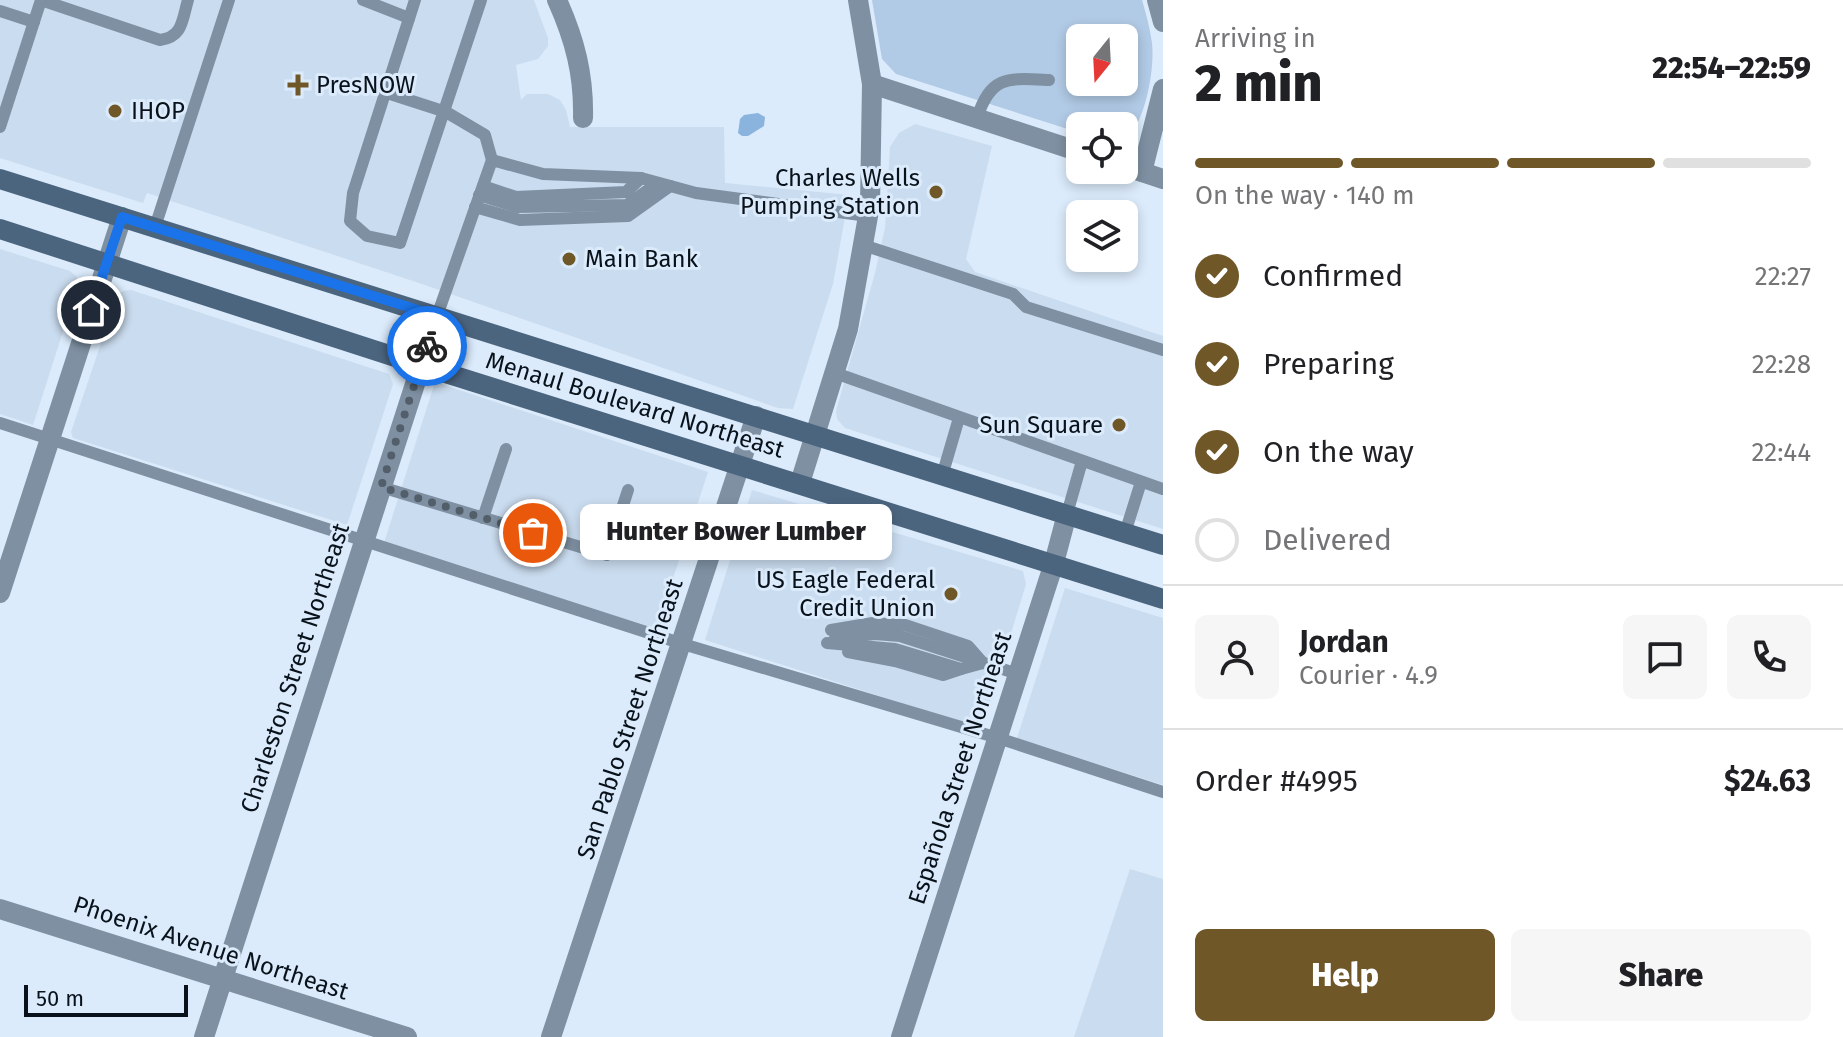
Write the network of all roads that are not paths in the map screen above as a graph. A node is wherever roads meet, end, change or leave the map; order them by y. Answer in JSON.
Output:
{"nodes":[{"id":1,"x":41,"y":0,"type":"edge"},
{"id":2,"x":188,"y":0,"type":"edge"},
{"id":3,"x":229,"y":0,"type":"edge"},
{"id":4,"x":363,"y":0,"type":"edge"},
{"id":5,"x":415,"y":0,"type":"edge"},
{"id":6,"x":481,"y":0,"type":"edge"},
{"id":7,"x":557,"y":0,"type":"edge"},
{"id":8,"x":858,"y":0,"type":"edge"},
{"id":9,"x":1157,"y":0,"type":"edge"},
{"id":10,"x":0,"y":11,"type":"edge"},
{"id":11,"x":409,"y":18,"type":"junction"},
{"id":12,"x":34,"y":22,"type":"junction"},
{"id":13,"x":1163,"y":22,"type":"edge"},
{"id":14,"x":1049,"y":80,"type":"dead end"},
{"id":15,"x":872,"y":84,"type":"junction"},
{"id":16,"x":1163,"y":89,"type":"edge"},
{"id":17,"x":384,"y":92,"type":"junction"},
{"id":18,"x":3,"y":107,"type":"edge"},
{"id":19,"x":446,"y":112,"type":"junction"},
{"id":20,"x":583,"y":118,"type":"dead end"},
{"id":21,"x":977,"y":118,"type":"junction"},
{"id":22,"x":0,"y":127,"type":"edge"},
{"id":23,"x":1066,"y":147,"type":"edge"},
{"id":24,"x":1138,"y":156,"type":"edge"},
{"id":25,"x":492,"y":160,"type":"junction"},
{"id":26,"x":1138,"y":171,"type":"edge"},
{"id":27,"x":641,"y":178,"type":"junction"},
{"id":28,"x":0,"y":179,"type":"edge"},
{"id":29,"x":1163,"y":179,"type":"edge"},
{"id":30,"x":664,"y":185,"type":"junction"},
{"id":31,"x":479,"y":196,"type":"junction"},
{"id":32,"x":868,"y":216,"type":"junction"},
{"id":33,"x":122,"y":217,"type":"junction"},
{"id":34,"x":155,"y":227,"type":"junction"},
{"id":35,"x":0,"y":229,"type":"edge"},
{"id":36,"x":863,"y":245,"type":"junction"},
{"id":37,"x":107,"y":262,"type":"junction"},
{"id":38,"x":437,"y":316,"type":"junction"},
{"id":39,"x":1163,"y":350,"type":"edge"},
{"id":40,"x":420,"y":365,"type":"junction"},
{"id":41,"x":835,"y":373,"type":"junction"},
{"id":42,"x":756,"y":416,"type":"junction"},
{"id":43,"x":959,"y":418,"type":"junction"},
{"id":44,"x":0,"y":423,"type":"edge"},
{"id":45,"x":815,"y":437,"type":"junction"},
{"id":46,"x":49,"y":440,"type":"junction"},
{"id":47,"x":506,"y":449,"type":"dead end"},
{"id":48,"x":1082,"y":461,"type":"junction"},
{"id":49,"x":742,"y":465,"type":"junction"},
{"id":50,"x":942,"y":476,"type":"junction"},
{"id":51,"x":1141,"y":482,"type":"junction"},
{"id":52,"x":800,"y":483,"type":"junction"},
{"id":53,"x":381,"y":487,"type":"junction"},
{"id":54,"x":1163,"y":489,"type":"edge"},
{"id":55,"x":628,"y":490,"type":"dead end"},
{"id":56,"x":1067,"y":514,"type":"junction"},
{"id":57,"x":483,"y":518,"type":"junction"},
{"id":58,"x":1125,"y":533,"type":"junction"},
{"id":59,"x":364,"y":541,"type":"junction"},
{"id":60,"x":1163,"y":545,"type":"edge"},
{"id":61,"x":1054,"y":563,"type":"junction"},
{"id":62,"x":0,"y":593,"type":"edge"},
{"id":63,"x":1163,"y":599,"type":"edge"},
{"id":64,"x":683,"y":644,"type":"junction"},
{"id":65,"x":983,"y":663,"type":"junction"},
{"id":66,"x":1018,"y":674,"type":"junction"},
{"id":67,"x":998,"y":738,"type":"junction"},
{"id":68,"x":1163,"y":792,"type":"edge"},
{"id":69,"x":0,"y":909,"type":"edge"},
{"id":70,"x":223,"y":979,"type":"junction"},
{"id":71,"x":204,"y":1037,"type":"edge"},
{"id":72,"x":407,"y":1037,"type":"edge"},
{"id":73,"x":551,"y":1037,"type":"edge"},
{"id":74,"x":901,"y":1037,"type":"edge"}],
"edges":[{"from":1,"to":2,"type":"lane"},
{"from":1,"to":12,"type":"lane"},
{"from":3,"to":34,"type":"lane"},
{"from":4,"to":11,"type":"lane"},
{"from":5,"to":11,"type":"lane"},
{"from":6,"to":19,"type":"lane"},
{"from":7,"to":20,"type":"street"},
{"from":8,"to":15,"type":"street"},
{"from":9,"to":13,"type":"street"},
{"from":10,"to":12,"type":"lane"},
{"from":11,"to":17,"type":"lane"},
{"from":12,"to":18,"type":"lane"},
{"from":14,"to":21,"type":"lane"},
{"from":15,"to":21,"type":"street"},
{"from":15,"to":32,"type":"street"},
{"from":16,"to":24,"type":"street"},
{"from":17,"to":19,"type":"lane"},
{"from":17,"to":19,"type":"lane"},
{"from":18,"to":22,"type":"lane"},
{"from":19,"to":25,"type":"lane"},
{"from":21,"to":23,"type":"street"},
{"from":25,"to":27,"type":"lane"},
{"from":25,"to":31,"type":"lane"},
{"from":26,"to":29,"type":"street"},
{"from":27,"to":30,"type":"lane"},
{"from":27,"to":31,"type":"lane"},
{"from":28,"to":33,"type":"main road","name":"Menaul Boulevard Northeast"},
{"from":30,"to":31,"type":"lane"},
{"from":30,"to":32,"type":"lane"},
{"from":31,"to":38,"type":"lane"},
{"from":32,"to":36,"type":"street"},
{"from":33,"to":34,"type":"main road","name":"Menaul Boulevard Northeast"},
{"from":33,"to":37,"type":"street"},
{"from":34,"to":38,"type":"main road","name":"Menaul Boulevard Northeast"},
{"from":35,"to":37,"type":"main road","name":"Menaul Boulevard Northeast"},
{"from":36,"to":39,"type":"lane"},
{"from":36,"to":41,"type":"street"},
{"from":37,"to":40,"type":"main road","name":"Menaul Boulevard Northeast"},
{"from":37,"to":46,"type":"street"},
{"from":38,"to":40,"type":"street","name":"Charleston Street Northeast"},
{"from":38,"to":42,"type":"main road","name":"Menaul Boulevard Northeast"},
{"from":40,"to":49,"type":"main road","name":"Menaul Boulevard Northeast"},
{"from":40,"to":53,"type":"street","name":"Charleston Street Northeast"},
{"from":41,"to":43,"type":"lane"},
{"from":41,"to":45,"type":"street"},
{"from":42,"to":45,"type":"main road","name":"Menaul Boulevard Northeast"},
{"from":42,"to":49,"type":"street","name":"San Pablo Street Northeast"},
{"from":43,"to":48,"type":"lane"},
{"from":43,"to":50,"type":"lane"},
{"from":44,"to":46,"type":"lane"},
{"from":45,"to":50,"type":"main road","name":"Menaul Boulevard Northeast"},
{"from":45,"to":52,"type":"street"},
{"from":46,"to":59,"type":"lane"},
{"from":46,"to":62,"type":"street"},
{"from":47,"to":57,"type":"lane"},
{"from":48,"to":51,"type":"lane"},
{"from":48,"to":56,"type":"lane"},
{"from":49,"to":52,"type":"main road","name":"Menaul Boulevard Northeast"},
{"from":49,"to":64,"type":"street","name":"San Pablo Street Northeast"},
{"from":50,"to":56,"type":"main road","name":"Menaul Boulevard Northeast"},
{"from":51,"to":54,"type":"lane"},
{"from":51,"to":58,"type":"lane"},
{"from":52,"to":61,"type":"main road","name":"Menaul Boulevard Northeast"},
{"from":53,"to":57,"type":"lane"},
{"from":53,"to":59,"type":"street","name":"Charleston Street Northeast"},
{"from":55,"to":57,"type":"lane"},
{"from":56,"to":58,"type":"main road","name":"Menaul Boulevard Northeast"},
{"from":56,"to":61,"type":"street","name":"Española Street Northeast"},
{"from":58,"to":60,"type":"main road","name":"Menaul Boulevard Northeast"},
{"from":59,"to":64,"type":"lane"},
{"from":59,"to":70,"type":"street","name":"Charleston Street Northeast"},
{"from":61,"to":63,"type":"main road","name":"Menaul Boulevard Northeast"},
{"from":61,"to":66,"type":"street","name":"Española Street Northeast"},
{"from":64,"to":67,"type":"lane"},
{"from":64,"to":73,"type":"street","name":"San Pablo Street Northeast"},
{"from":65,"to":65,"type":"lane"},
{"from":65,"to":66,"type":"lane"},
{"from":66,"to":67,"type":"street","name":"Española Street Northeast"},
{"from":67,"to":68,"type":"lane"},
{"from":67,"to":74,"type":"street","name":"Española Street Northeast"},
{"from":69,"to":70,"type":"street","name":"Phoenix Avenue Northeast"},
{"from":70,"to":71,"type":"street","name":"Charleston Street Northeast"},
{"from":70,"to":72,"type":"street","name":"Phoenix Avenue Northeast"}]}
